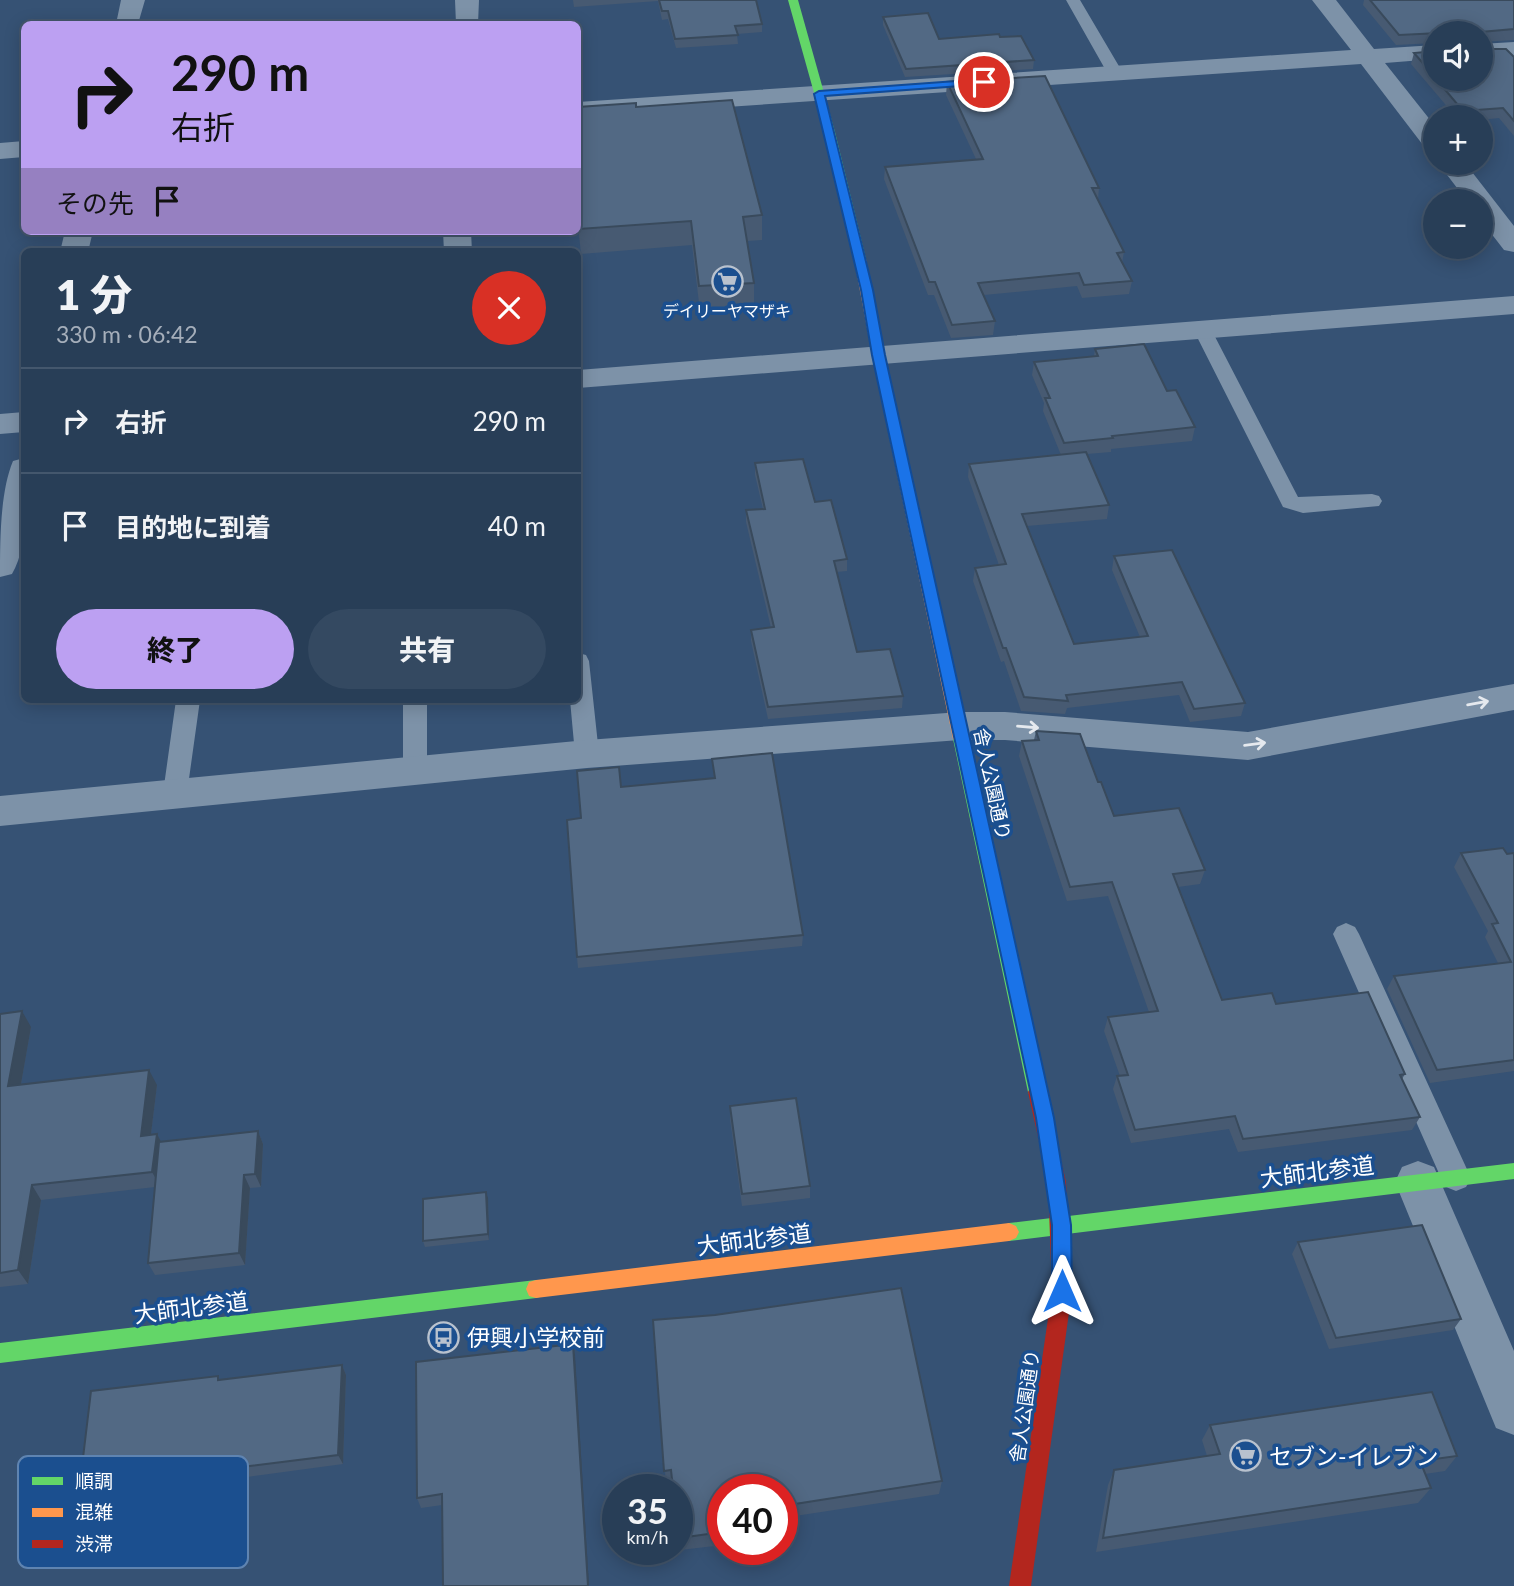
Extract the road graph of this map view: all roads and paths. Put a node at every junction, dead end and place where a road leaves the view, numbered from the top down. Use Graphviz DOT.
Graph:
graph roads {
  1 [pos="133,0"];
  2 [pos="467,0"];
  3 [pos="793,0"];
  4 [pos="1073,0"];
  5 [pos="1324,0"];
  6 [pos="128,21"];
  7 [pos="467,21"];
  8 [pos="1514,49"];
  9 [pos="1493,50"];
  10 [pos="1423,53"];
  11 [pos="1367,55"];
  12 [pos="1115,73"];
  13 [pos="819,94"];
  14 [pos="581,110"];
  15 [pos="1423,127"];
  16 [pos="21,149"];
  17 [pos="0,151"];
  18 [pos="1460,175"];
  19 [pos="1514,244"];
  20 [pos="1514,305"];
  21 [pos="1202,329"];
  22 [pos="878,355"];
  23 [pos="581,379"];
  24 [pos="21,422"];
  25 [pos="0,424"];
  26 [pos="21,480"];
  27 [pos="1372,501"];
  28 [pos="0,566"];
  29 [pos="581,692"];
  30 [pos="1514,697"];
  31 [pos="188,703"];
  32 [pos="415,703"];
  33 [pos="960,726"];
  34 [pos="587,754"];
  35 [pos="415,770"];
  36 [pos="175,793"];
  37 [pos="0,811"];
  38 [pos="1346,934"];
  39 [pos="1514,1171"];
  40 [pos="1437,1180"];
  41 [pos="1062,1225"];
  42 [pos="0,1353"];
  43 [pos="1514,1409"];
  44 [pos="1020,1586"];
  1 -- 6 [label="street"];
  2 -- 7 [label="street"];
  3 -- 13 [label="street, 舎人公園通り"];
  4 -- 12 [label="lane"];
  5 -- 11 [label="street"];
  8 -- 9 [label="street"];
  10 -- 11 [label="street"];
  11 -- 12 [label="street"];
  11 -- 15 [label="street"];
  12 -- 13 [label="street"];
  13 -- 14 [label="street"];
  13 -- 22 [label="street, 舎人公園通り"];
  16 -- 17 [label="street"];
  18 -- 19 [label="street"];
  20 -- 21 [label="street"];
  21 -- 22 [label="street"];
  21 -- 27 [label="lane"];
  22 -- 23 [label="street"];
  22 -- 33 [label="street, 舎人公園通り"];
  24 -- 25 [label="street"];
  26 -- 28 [label="street"];
  29 -- 34 [label="lane"];
  33 -- 30 [label="street, one-way"];
  31 -- 36 [label="lane"];
  32 -- 35 [label="lane"];
  33 -- 34 [label="street"];
  33 -- 41 [label="street, 舎人公園通り"];
  34 -- 35 [label="street"];
  35 -- 36 [label="street"];
  36 -- 37 [label="street"];
  38 -- 40 [label="lane"];
  39 -- 40 [label="street, 大師北参道"];
  40 -- 41 [label="street, 大師北参道"];
  40 -- 43 [label="street"];
  41 -- 42 [label="street, 大師北参道"];
  41 -- 44 [label="street, 舎人公園通り"];
}
